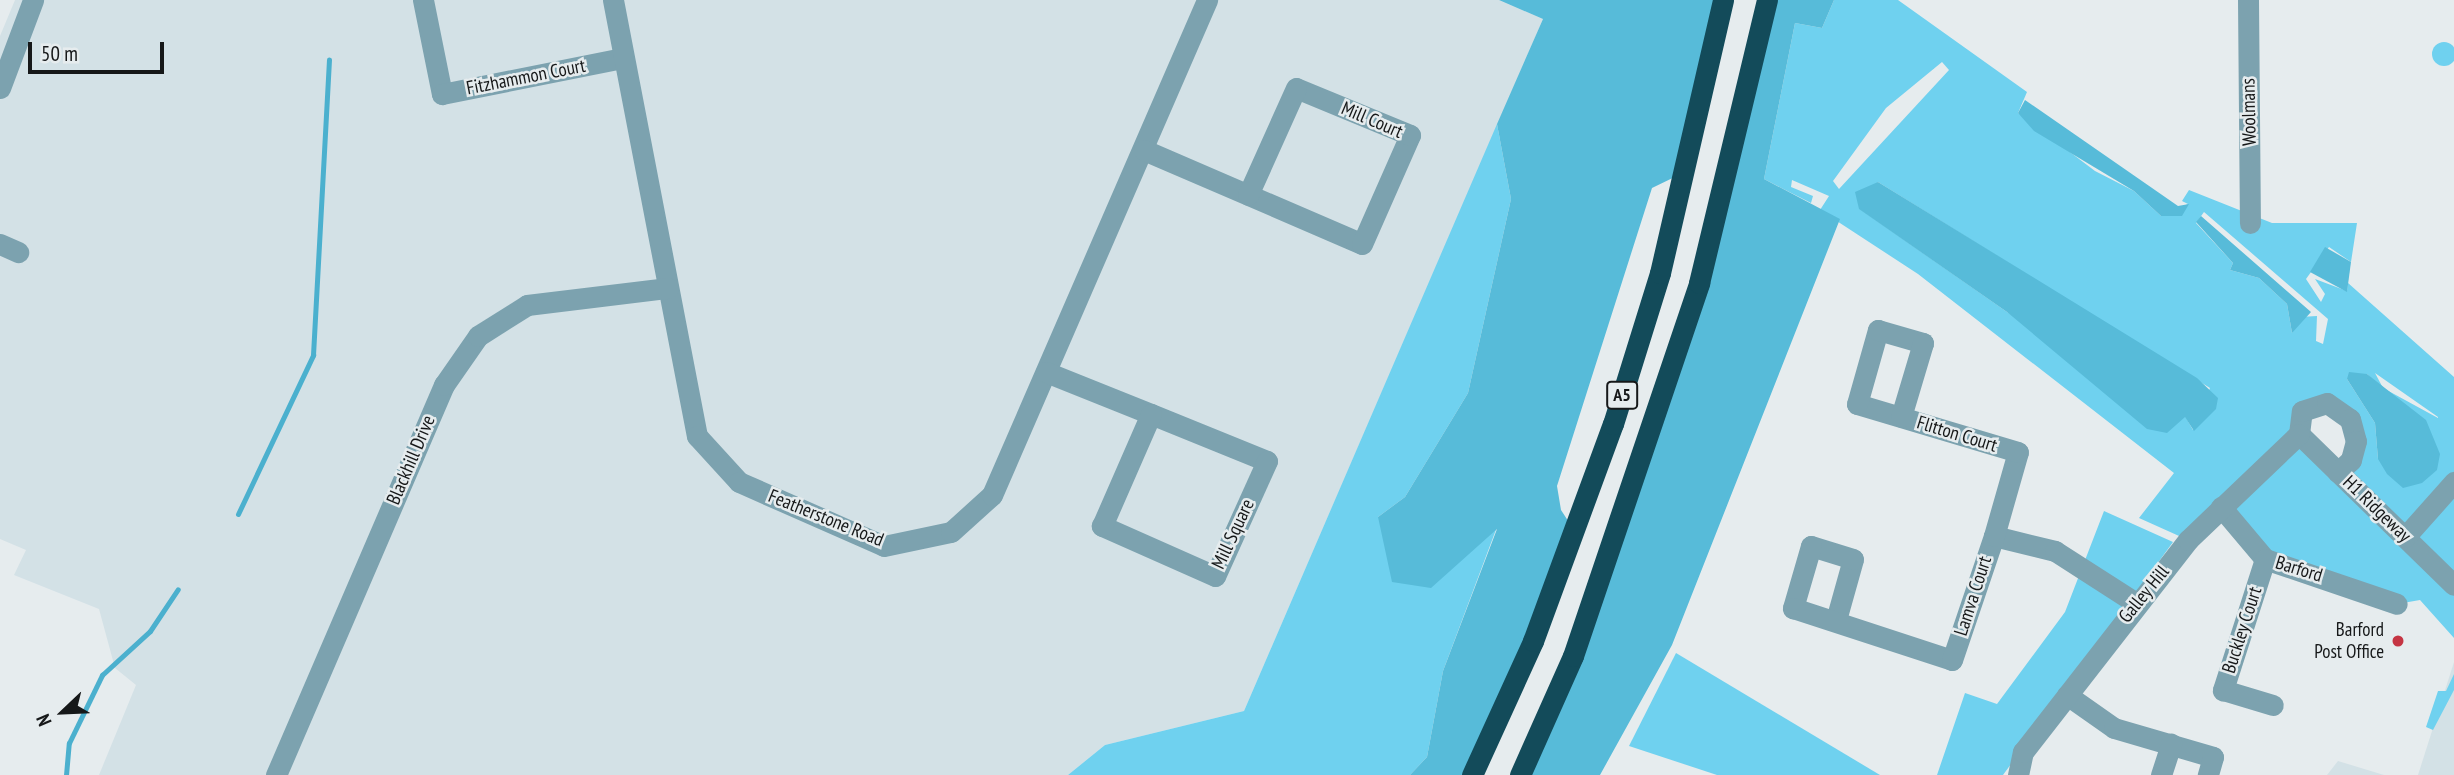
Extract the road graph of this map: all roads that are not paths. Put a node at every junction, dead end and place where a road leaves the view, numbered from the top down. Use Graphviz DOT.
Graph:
graph roads {
  1 [pos="33,0"];
  2 [pos="423,0"];
  3 [pos="613,0"];
  4 [pos="1208,0"];
  5 [pos="1723,0"];
  6 [pos="1767,0"];
  7 [pos="2248,0"];
  8 [pos="622,58"];
  9 [pos="0,88"];
  10 [pos="1144,150"];
  11 [pos="1248,195"];
  12 [pos="2250,223"];
  13 [pos="668,288"];
  14 [pos="1046,372"];
  15 [pos="1151,414"];
  16 [pos="1901,416"];
  17 [pos="2299,434"];
  18 [pos="2338,472"];
  19 [pos="2454,482"];
  20 [pos="2221,507"];
  21 [pos="1994,536"];
  22 [pos="2404,537"];
  23 [pos="2265,559"];
  24 [pos="2454,584"];
  25 [pos="2136,603"];
  26 [pos="2397,604"];
  27 [pos="1836,620"];
  28 [pos="2067,695"];
  29 [pos="2273,705"];
  30 [pos="2171,744"];
  31 [pos="276,775"];
  32 [pos="1472,775"];
  33 [pos="1520,775"];
  34 [pos="2018,775"];
  35 [pos="2161,775"];
  36 [pos="2208,775"];
  1 -- 9 [label="street"];
  2 -- 8 [label="street, Fitzhammon Court"];
  3 -- 8 [label="street, Featherstone Road"];
  4 -- 10 [label="street, Featherstone Road"];
  5 -- 32 [label="highway, A5"];
  6 -- 33 [label="highway, A5"];
  7 -- 12 [label="street, Woolmans"];
  8 -- 13 [label="street, Featherstone Road"];
  10 -- 11 [label="street, Mill Court"];
  10 -- 14 [label="street, Featherstone Road"];
  11 -- 11 [label="street, Mill Court"];
  13 -- 14 [label="street, Featherstone Road"];
  13 -- 31 [label="street, Blackhill Drive"];
  14 -- 15 [label="street, Mill Square"];
  15 -- 15 [label="street, Mill Square"];
  16 -- 21 [label="street, Flitton Court"];
  17 -- 18 [label="street, H1 Ridgeway"];
  17 -- 18 [label="street, Galley Hill"];
  17 -- 20 [label="street, Galley Hill"];
  18 -- 22 [label="street, H1 Ridgeway"];
  19 -- 22 [label="street"];
  20 -- 23 [label="street, Barford"];
  20 -- 25 [label="street, Galley Hill"];
  21 -- 25 [label="street"];
  21 -- 27 [label="street, Lamva Court"];
  22 -- 24 [label="street, H1 Ridgeway"];
  23 -- 26 [label="street, Barford"];
  23 -- 29 [label="street, Buckley Court"];
  25 -- 28 [label="street, Galley Hill"];
  28 -- 30 [label="street"];
  28 -- 34 [label="street, Galley Hill"];
  30 -- 35 [label="street"];
  30 -- 36 [label="street"];
}
